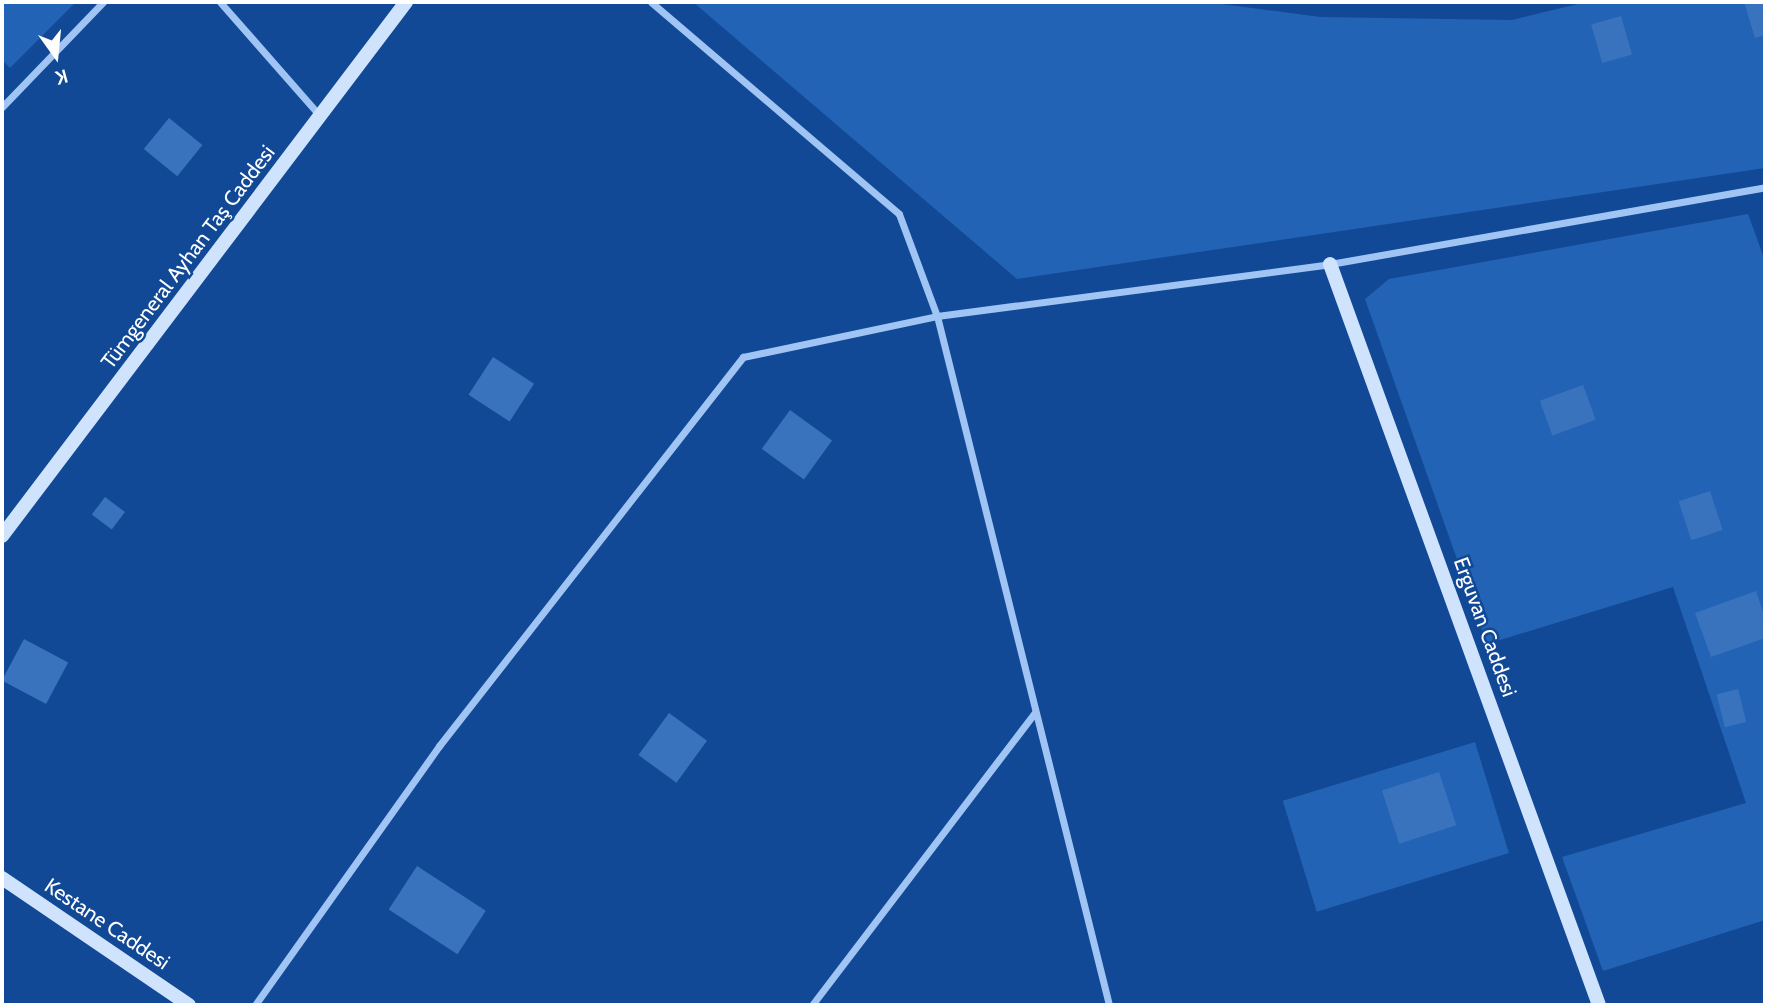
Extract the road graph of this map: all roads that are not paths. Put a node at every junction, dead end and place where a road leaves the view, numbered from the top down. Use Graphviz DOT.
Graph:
graph roads {
  1 [pos="103,2"];
  2 [pos="220,2"];
  3 [pos="406,2"];
  4 [pos="651,2"];
  5 [pos="2,107"];
  6 [pos="321,117"];
  7 [pos="1765,189"];
  8 [pos="1330,264"];
  9 [pos="937,316"];
  10 [pos="2,536"];
  11 [pos="1035,712"];
  12 [pos="2,878"];
  13 [pos="189,1005"];
  14 [pos="254,1005"];
  15 [pos="812,1005"];
  16 [pos="1109,1005"];
  17 [pos="1600,1005"];
  1 -- 5 [label="street"];
  2 -- 6 [label="street"];
  3 -- 6 [label="street, Tümgeneral Ayhan Taş Caddesi"];
  4 -- 9 [label="street"];
  6 -- 10 [label="street, Tümgeneral Ayhan Taş Caddesi"];
  7 -- 8 [label="street"];
  8 -- 9 [label="street"];
  8 -- 17 [label="street, Erguvan Caddesi"];
  9 -- 11 [label="street"];
  9 -- 14 [label="street"];
  11 -- 15 [label="street"];
  11 -- 16 [label="street"];
  12 -- 13 [label="street, Kestane Caddesi"];
}
